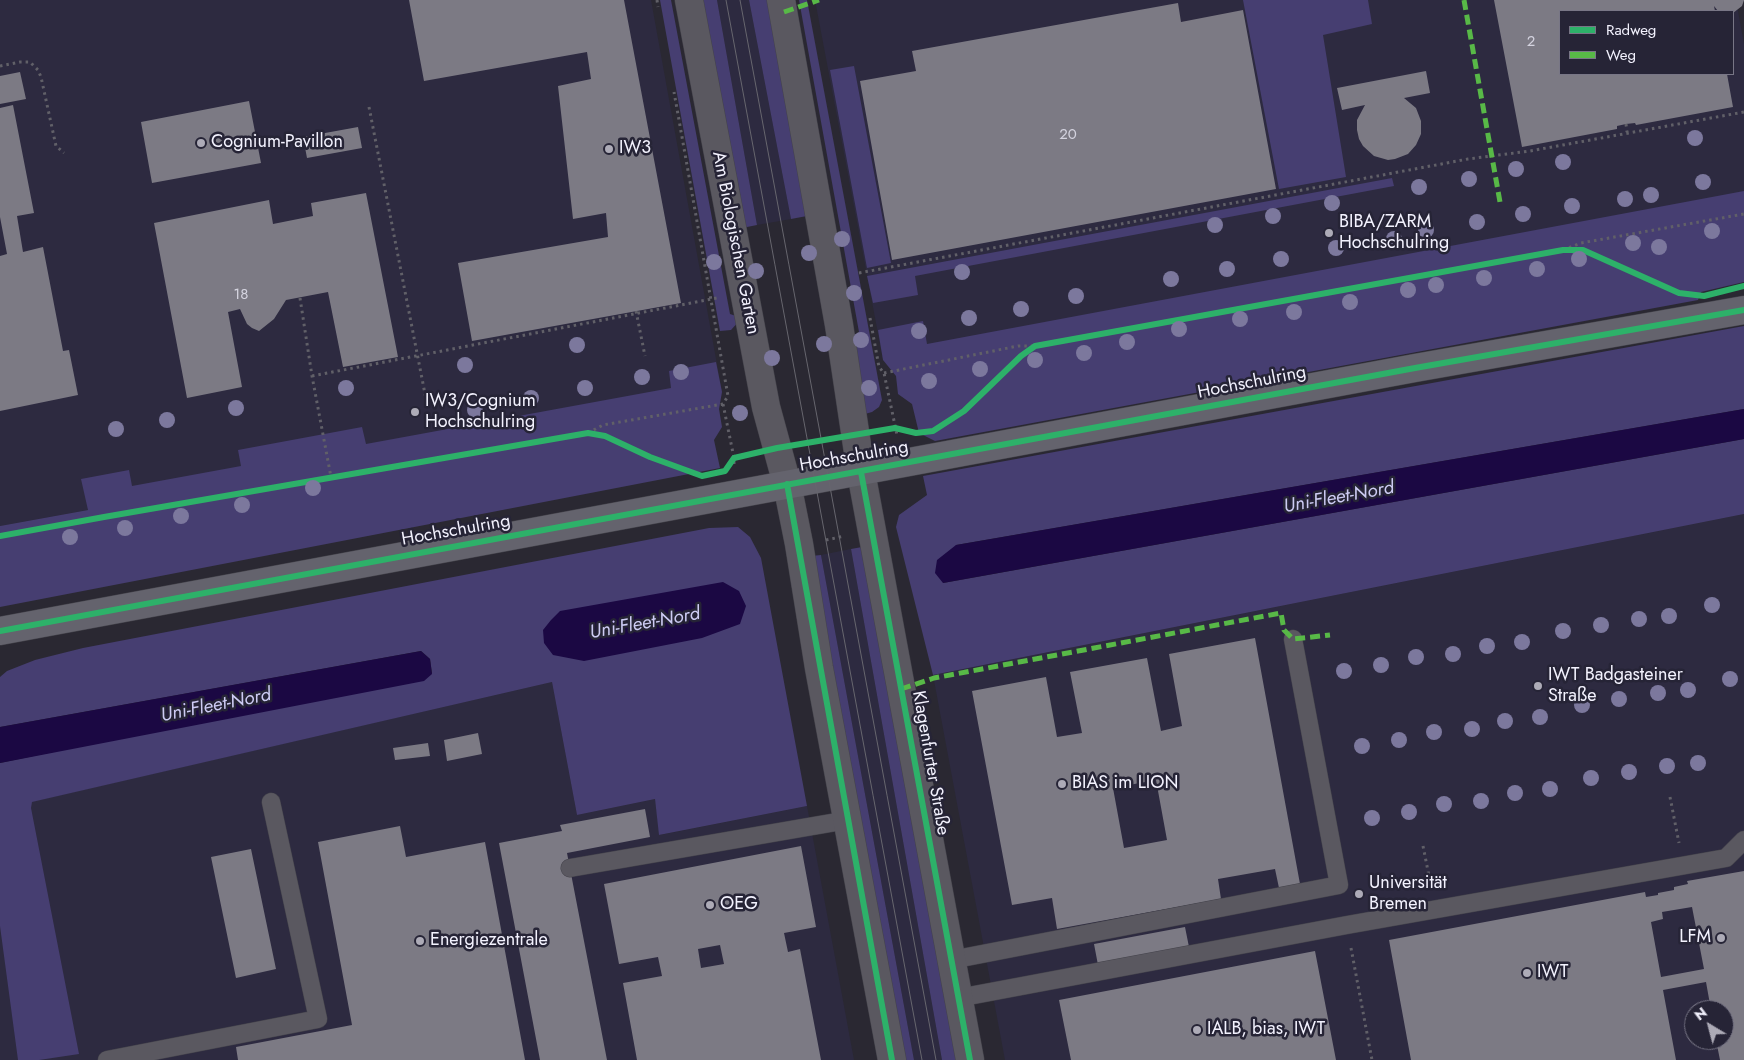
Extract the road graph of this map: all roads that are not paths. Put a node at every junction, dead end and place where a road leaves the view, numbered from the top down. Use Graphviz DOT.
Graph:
graph roads {
  1 [pos="689,0"];
  2 [pos="781,0"];
  3 [pos="1744,310"];
  4 [pos="861,472"];
  5 [pos="787,484"];
  6 [pos="0,632"];
  7 [pos="1293,639"];
  8 [pos="271,802"];
  9 [pos="848,820"];
  10 [pos="1744,840"];
  11 [pos="570,868"];
  12 [pos="951,960"];
  13 [pos="958,998"];
  14 [pos="107,1060"];
  15 [pos="892,1060"];
  16 [pos="970,1060"];
  1 -- 5 [label="street, Am Biologischen Garten"];
  2 -- 4 [label="street"];
  3 -- 4 [label="street, Hochschulring"];
  4 -- 5 [label="street, Hochschulring"];
  4 -- 12 [label="street, Klagenfurter Straße"];
  5 -- 6 [label="street, Hochschulring"];
  5 -- 9 [label="street"];
  7 -- 12 [label="lane"];
  8 -- 14 [label="lane"];
  9 -- 11 [label="lane"];
  9 -- 15 [label="street"];
  10 -- 13 [label="lane"];
  12 -- 13 [label="street, Klagenfurter Straße"];
  13 -- 16 [label="street, Klagenfurter Straße"];
}
